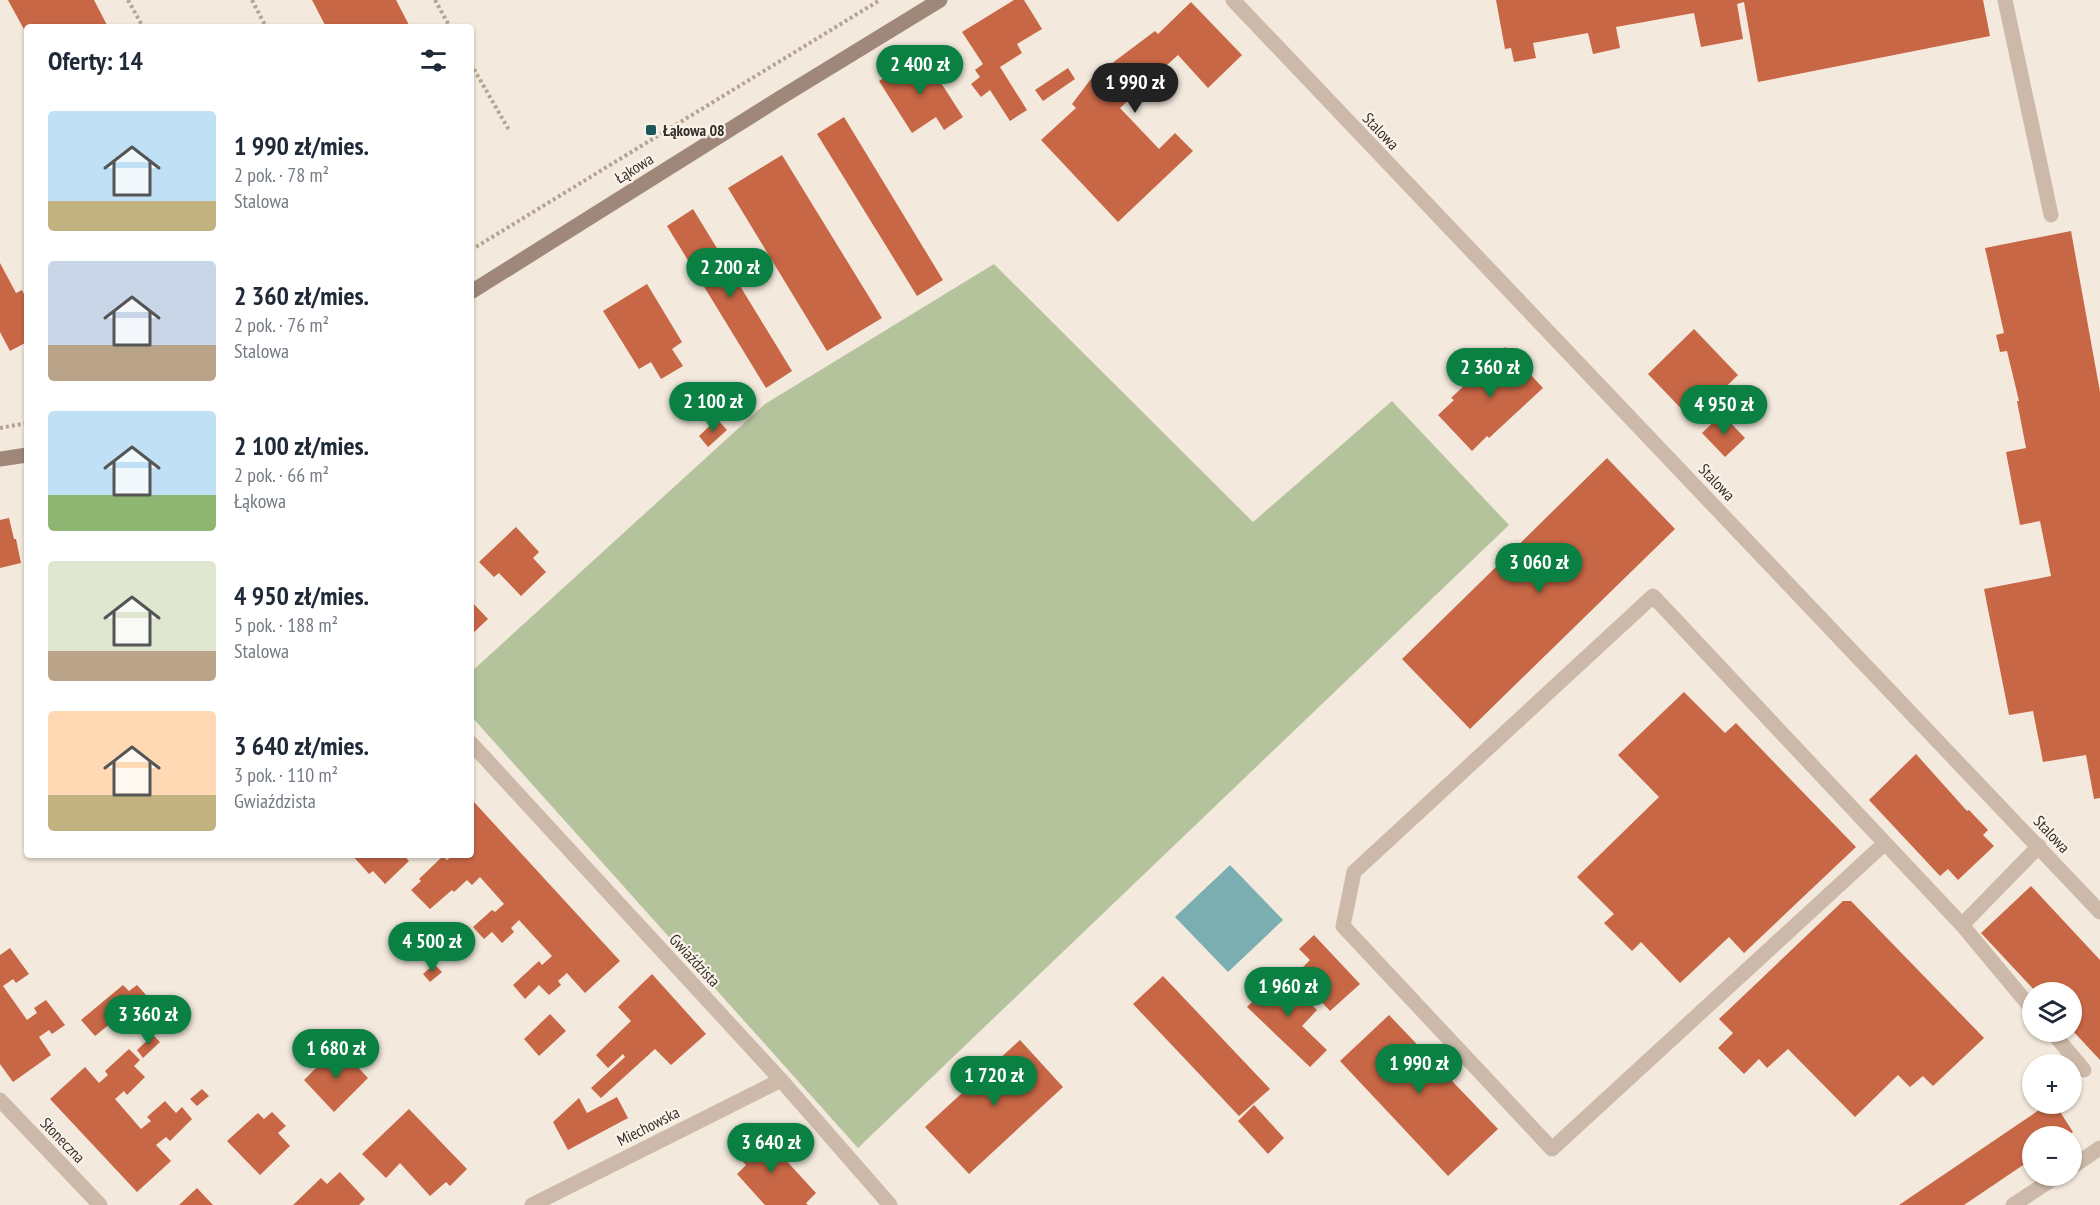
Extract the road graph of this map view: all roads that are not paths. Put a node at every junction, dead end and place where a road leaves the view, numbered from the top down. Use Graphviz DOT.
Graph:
graph roads {
  1 [pos="940,0"];
  2 [pos="1233,0"];
  3 [pos="2005,0"];
  4 [pos="2051,215"];
  5 [pos="474,290"];
  6 [pos="24,455"];
  7 [pos="0,459"];
  8 [pos="474,746"];
  9 [pos="1886,843"];
  10 [pos="2039,846"];
  11 [pos="2100,912"];
  12 [pos="1962,925"];
  13 [pos="2022,997"];
  14 [pos="2060,1042"];
  15 [pos="2084,1070"];
  16 [pos="781,1080"];
  17 [pos="0,1100"];
  18 [pos="2100,1148"];
  19 [pos="2082,1160"];
  20 [pos="2042,1186"];
  21 [pos="100,1205"];
  22 [pos="532,1205"];
  23 [pos="890,1205"];
  24 [pos="2013,1205"];
  1 -- 5 [label="main road, Łąkowa"];
  2 -- 10 [label="street, Stalowa"];
  3 -- 4 [label="street"];
  6 -- 7 [label="main road"];
  8 -- 16 [label="street, Gwiaździsta"];
  9 -- 9 [label="street"];
  9 -- 12 [label="street"];
  10 -- 11 [label="street, Stalowa"];
  10 -- 12 [label="street"];
  12 -- 13 [label="street"];
  14 -- 15 [label="street"];
  16 -- 22 [label="street, Miechowska"];
  16 -- 23 [label="street, Gwiaździsta"];
  17 -- 21 [label="street, Słoneczna"];
  18 -- 19 [label="street"];
  20 -- 24 [label="street"];
}
